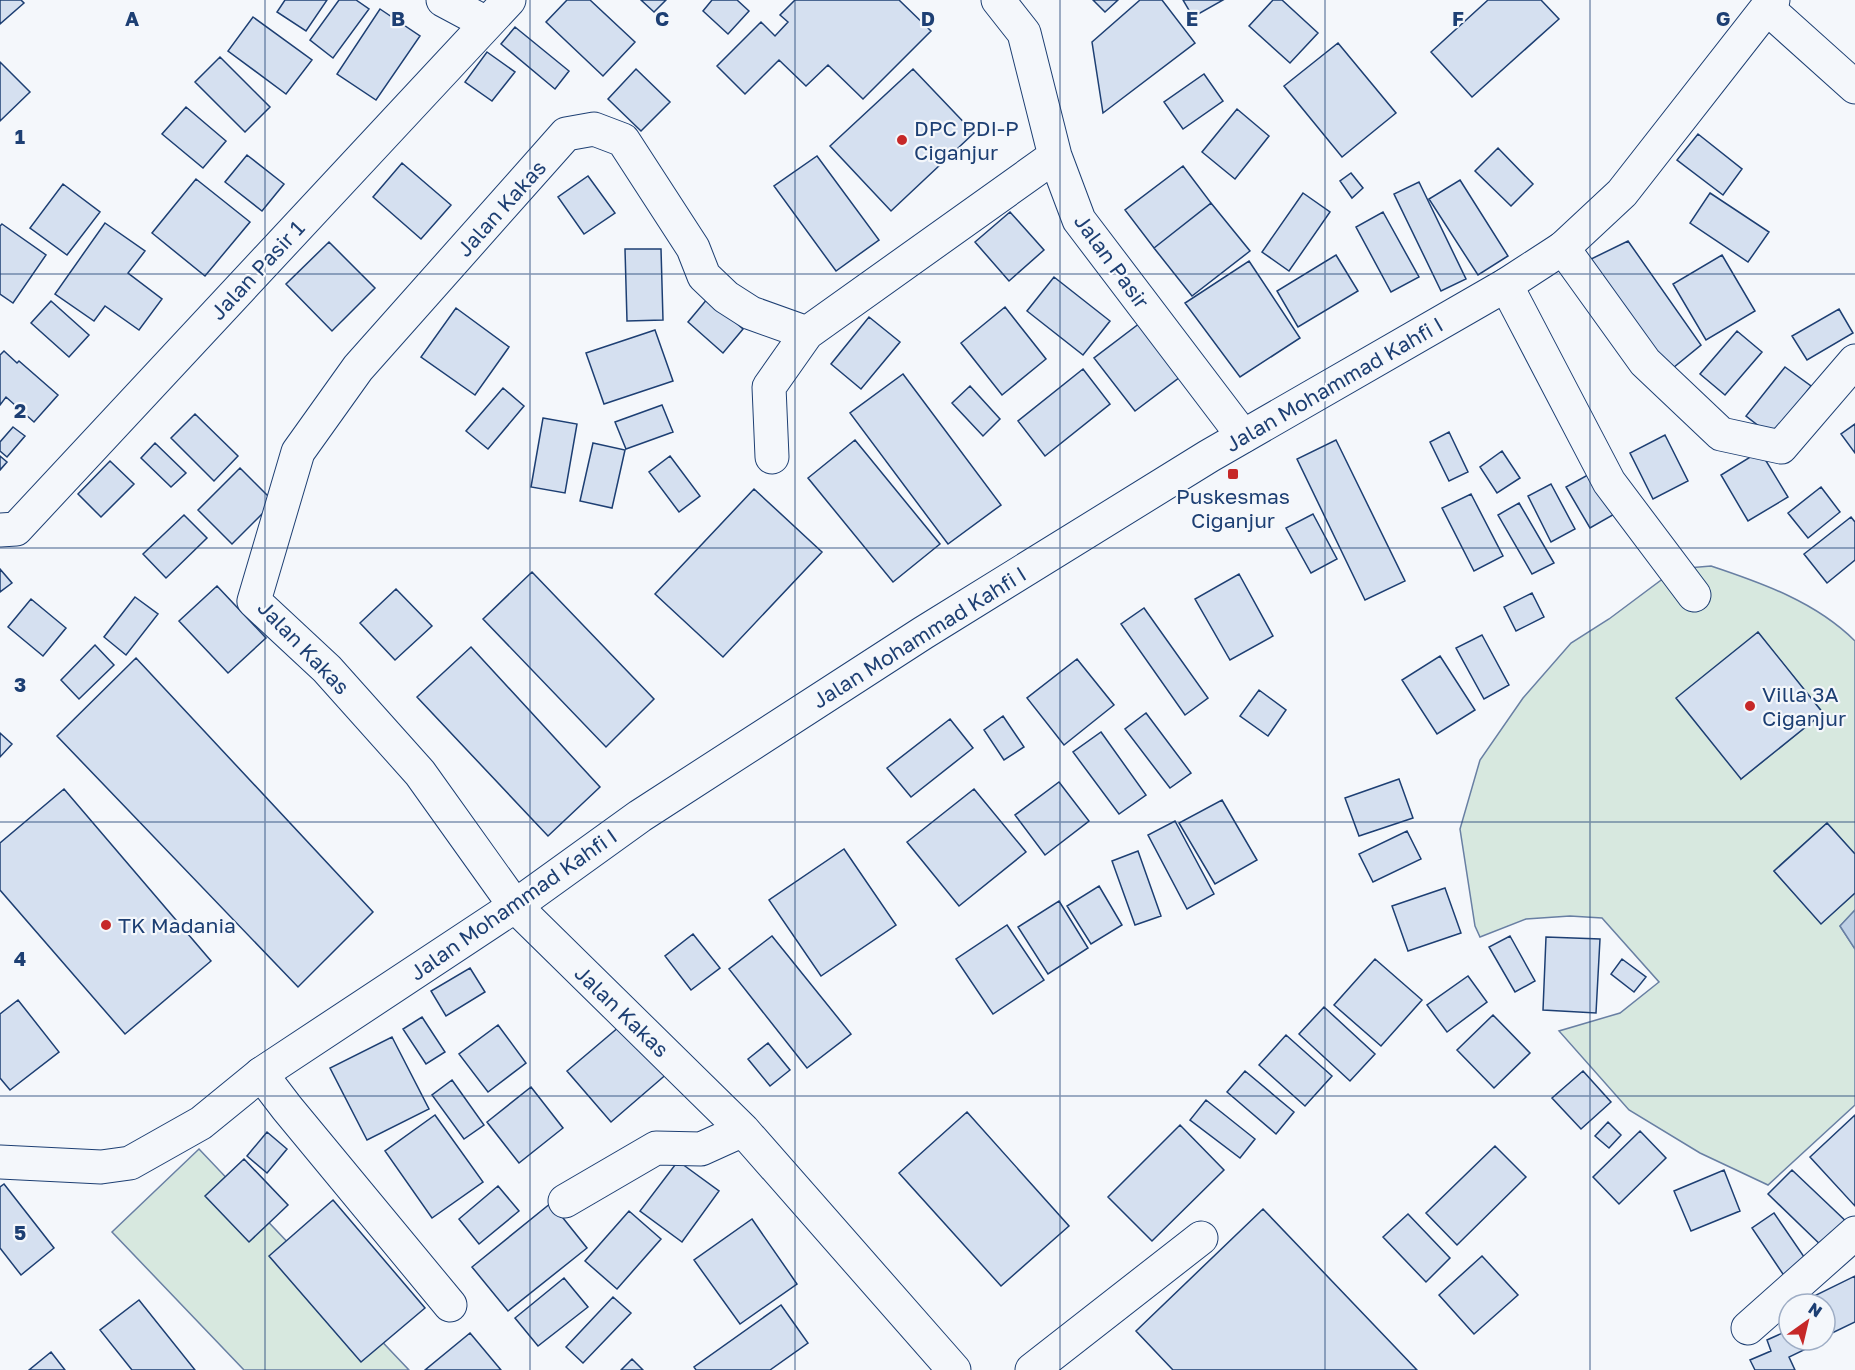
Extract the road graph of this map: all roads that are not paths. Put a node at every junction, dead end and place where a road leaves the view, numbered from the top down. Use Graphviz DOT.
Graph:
graph roads {
  1 [pos="444,0"];
  2 [pos="509,0"];
  3 [pos="998,0"];
  4 [pos="1770,4"];
  5 [pos="486,23"];
  6 [pos="1855,87"];
  7 [pos="1055,156"];
  8 [pos="1563,248"];
  9 [pos="1506,285"];
  10 [pos="807,333"];
  11 [pos="1855,361"];
  12 [pos="1243,436"];
  13 [pos="772,457"];
  14 [pos="0,530"];
  15 [pos="1694,595"];
  16 [pos="515,906"];
  17 [pos="261,1074"];
  18 [pos="743,1130"];
  19 [pos="0,1162"];
  20 [pos="565,1201"];
  21 [pos="1855,1233"];
  22 [pos="1201,1238"];
  23 [pos="450,1305"];
  24 [pos="1749,1328"];
  25 [pos="954,1370"];
  26 [pos="1032,1370"];
  1 -- 5 [label="street"];
  2 -- 5 [label="street, Jalan Pasir 1"];
  3 -- 7 [label="street, Jalan Pasir"];
  4 -- 6 [label="street"];
  4 -- 8 [label="street, Jalan Mohammad Kahfi I"];
  5 -- 14 [label="street, Jalan Pasir 1"];
  7 -- 10 [label="street"];
  7 -- 12 [label="street, Jalan Pasir"];
  8 -- 9 [label="street, Jalan Mohammad Kahfi I"];
  8 -- 11 [label="street"];
  9 -- 12 [label="street, Jalan Mohammad Kahfi I"];
  9 -- 15 [label="street"];
  10 -- 13 [label="street"];
  10 -- 16 [label="street, Jalan Kakas"];
  12 -- 16 [label="street, Jalan Mohammad Kahfi I"];
  16 -- 17 [label="street, Jalan Mohammad Kahfi I"];
  16 -- 18 [label="street, Jalan Kakas"];
  17 -- 19 [label="street, Jalan Mohammad Kahfi I"];
  17 -- 23 [label="street"];
  18 -- 20 [label="street"];
  18 -- 25 [label="street, Jalan Kakas"];
  21 -- 24 [label="street"];
  22 -- 26 [label="street"];
}
